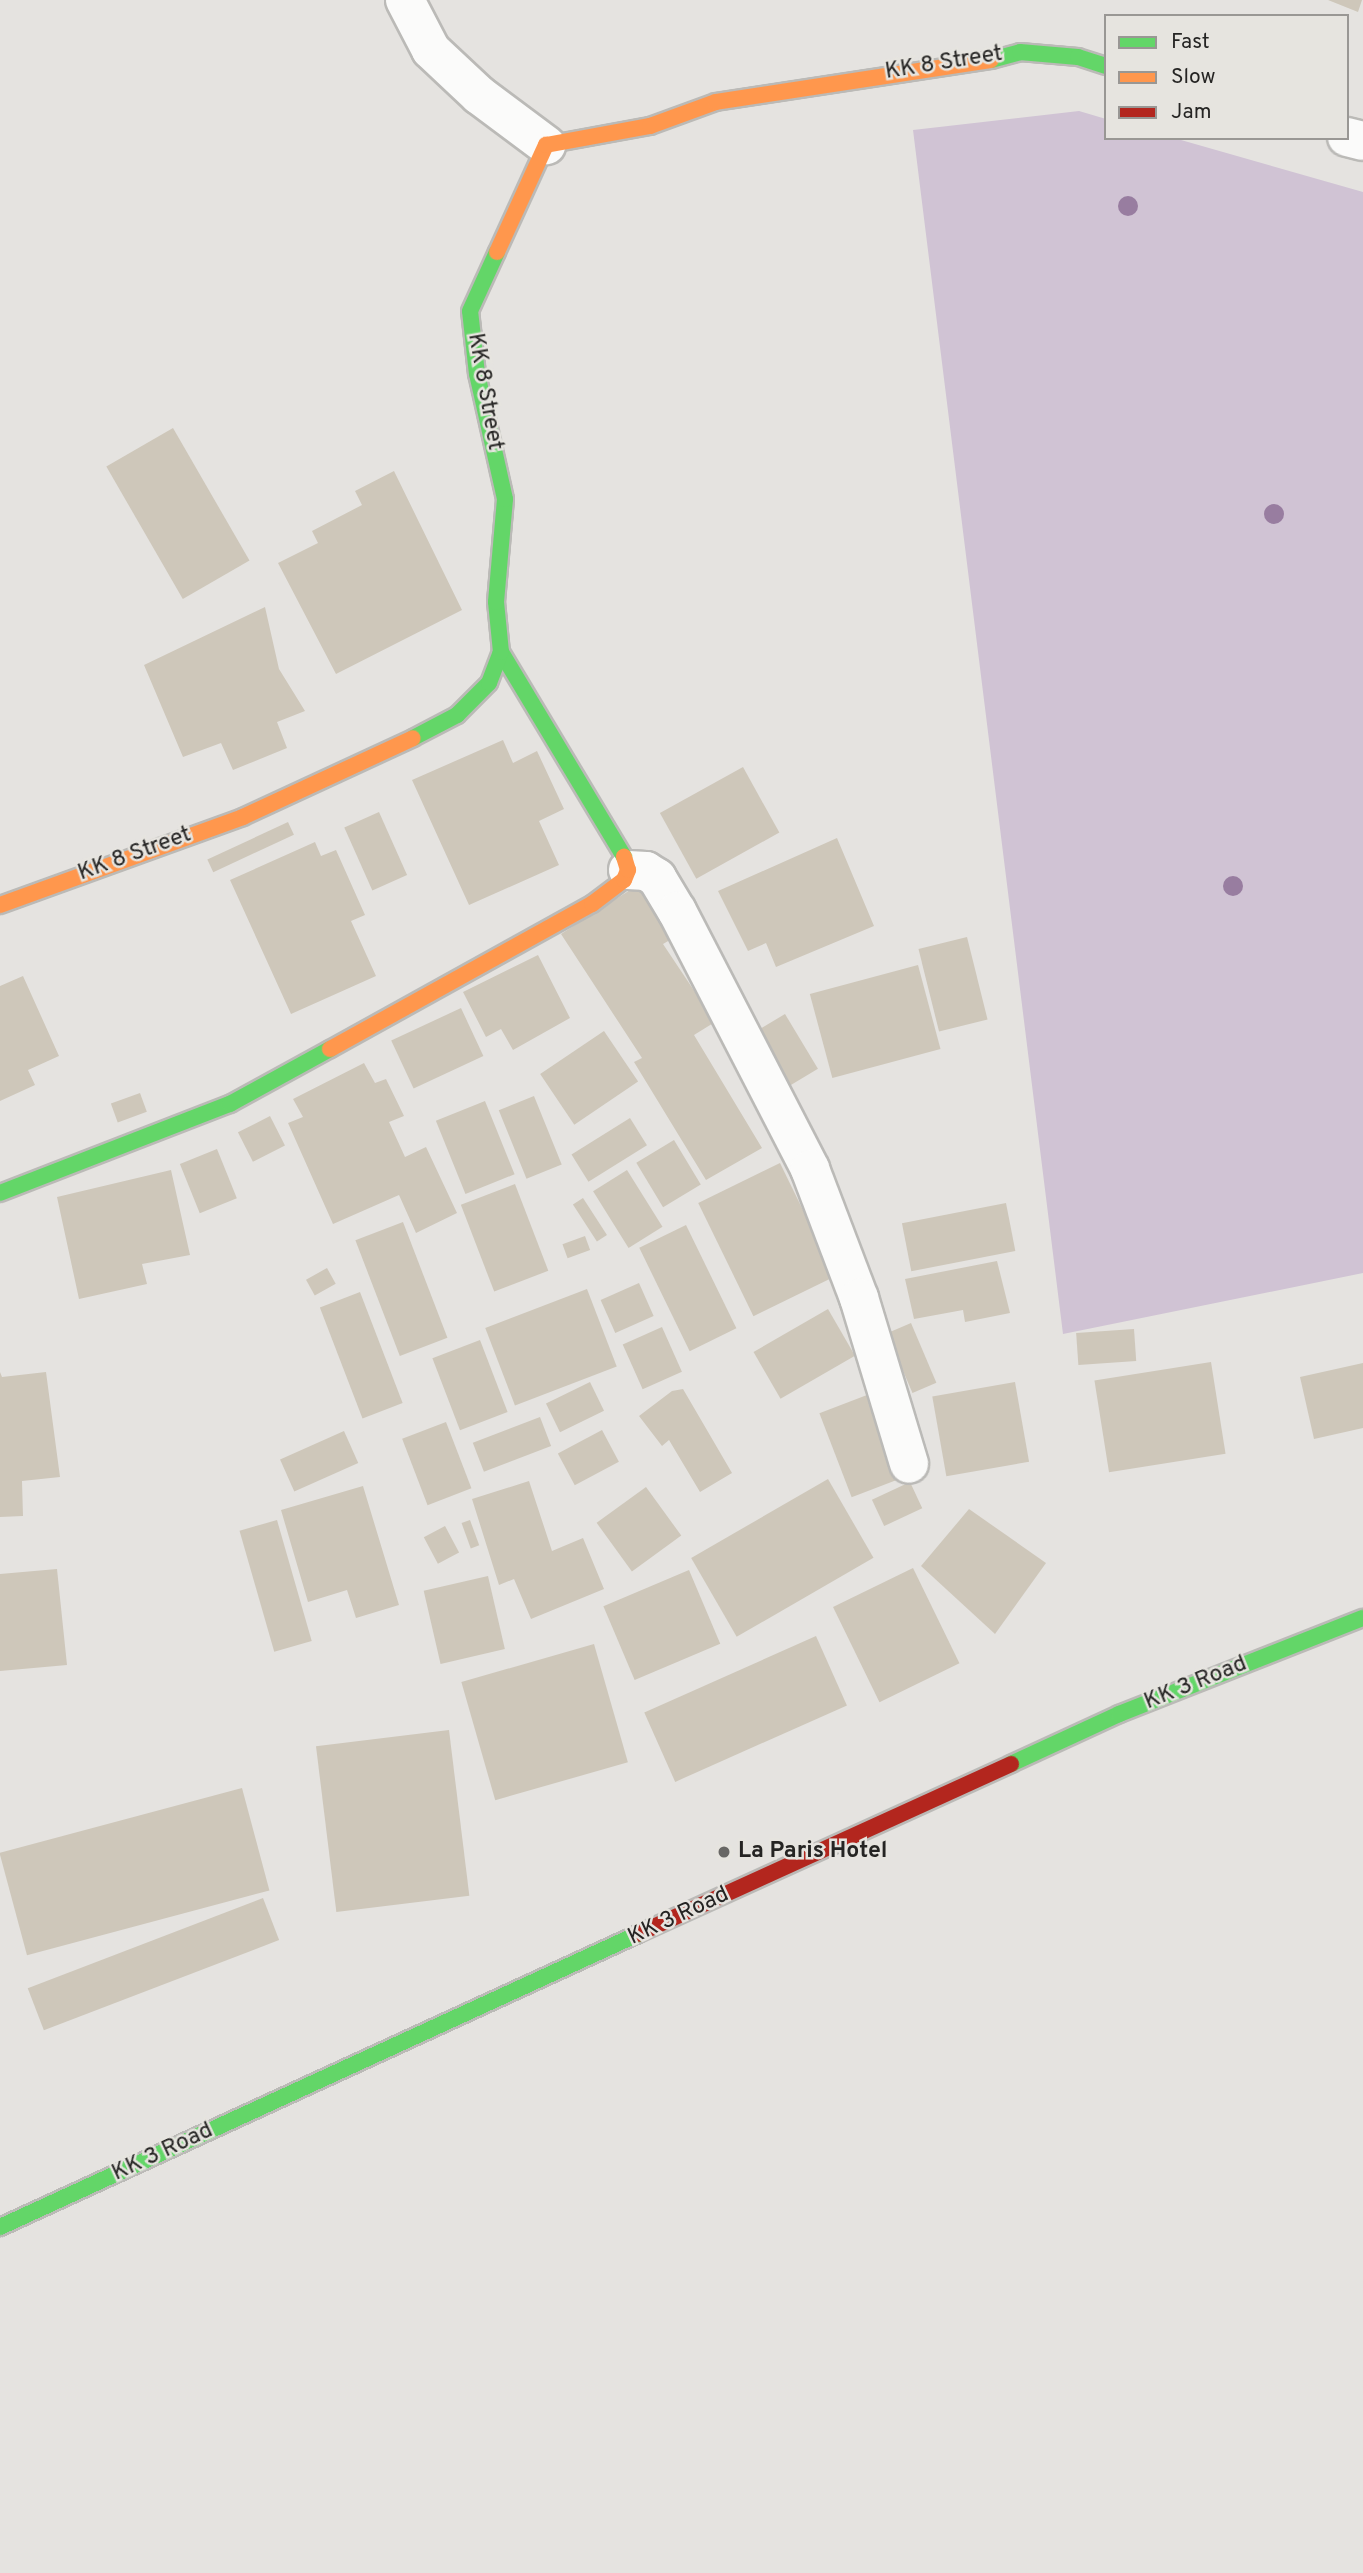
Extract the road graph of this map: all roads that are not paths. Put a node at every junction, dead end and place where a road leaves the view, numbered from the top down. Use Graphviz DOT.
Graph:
graph roads {
  1 [pos="405,0"];
  2 [pos="1104,65"];
  3 [pos="546,145"];
  4 [pos="500,652"];
  5 [pos="628,870"];
  6 [pos="0,905"];
  7 [pos="0,1192"];
  8 [pos="909,1464"];
  9 [pos="1363,1618"];
  10 [pos="0,2227"];
  1 -- 3 [label="street"];
  2 -- 3 [label="main road, KK 8 Street"];
  3 -- 4 [label="main road, KK 8 Street"];
  4 -- 5 [label="main road"];
  4 -- 6 [label="main road, KK 8 Street"];
  5 -- 7 [label="main road"];
  5 -- 8 [label="street"];
  9 -- 10 [label="main road, KK 3 Road"];
}
